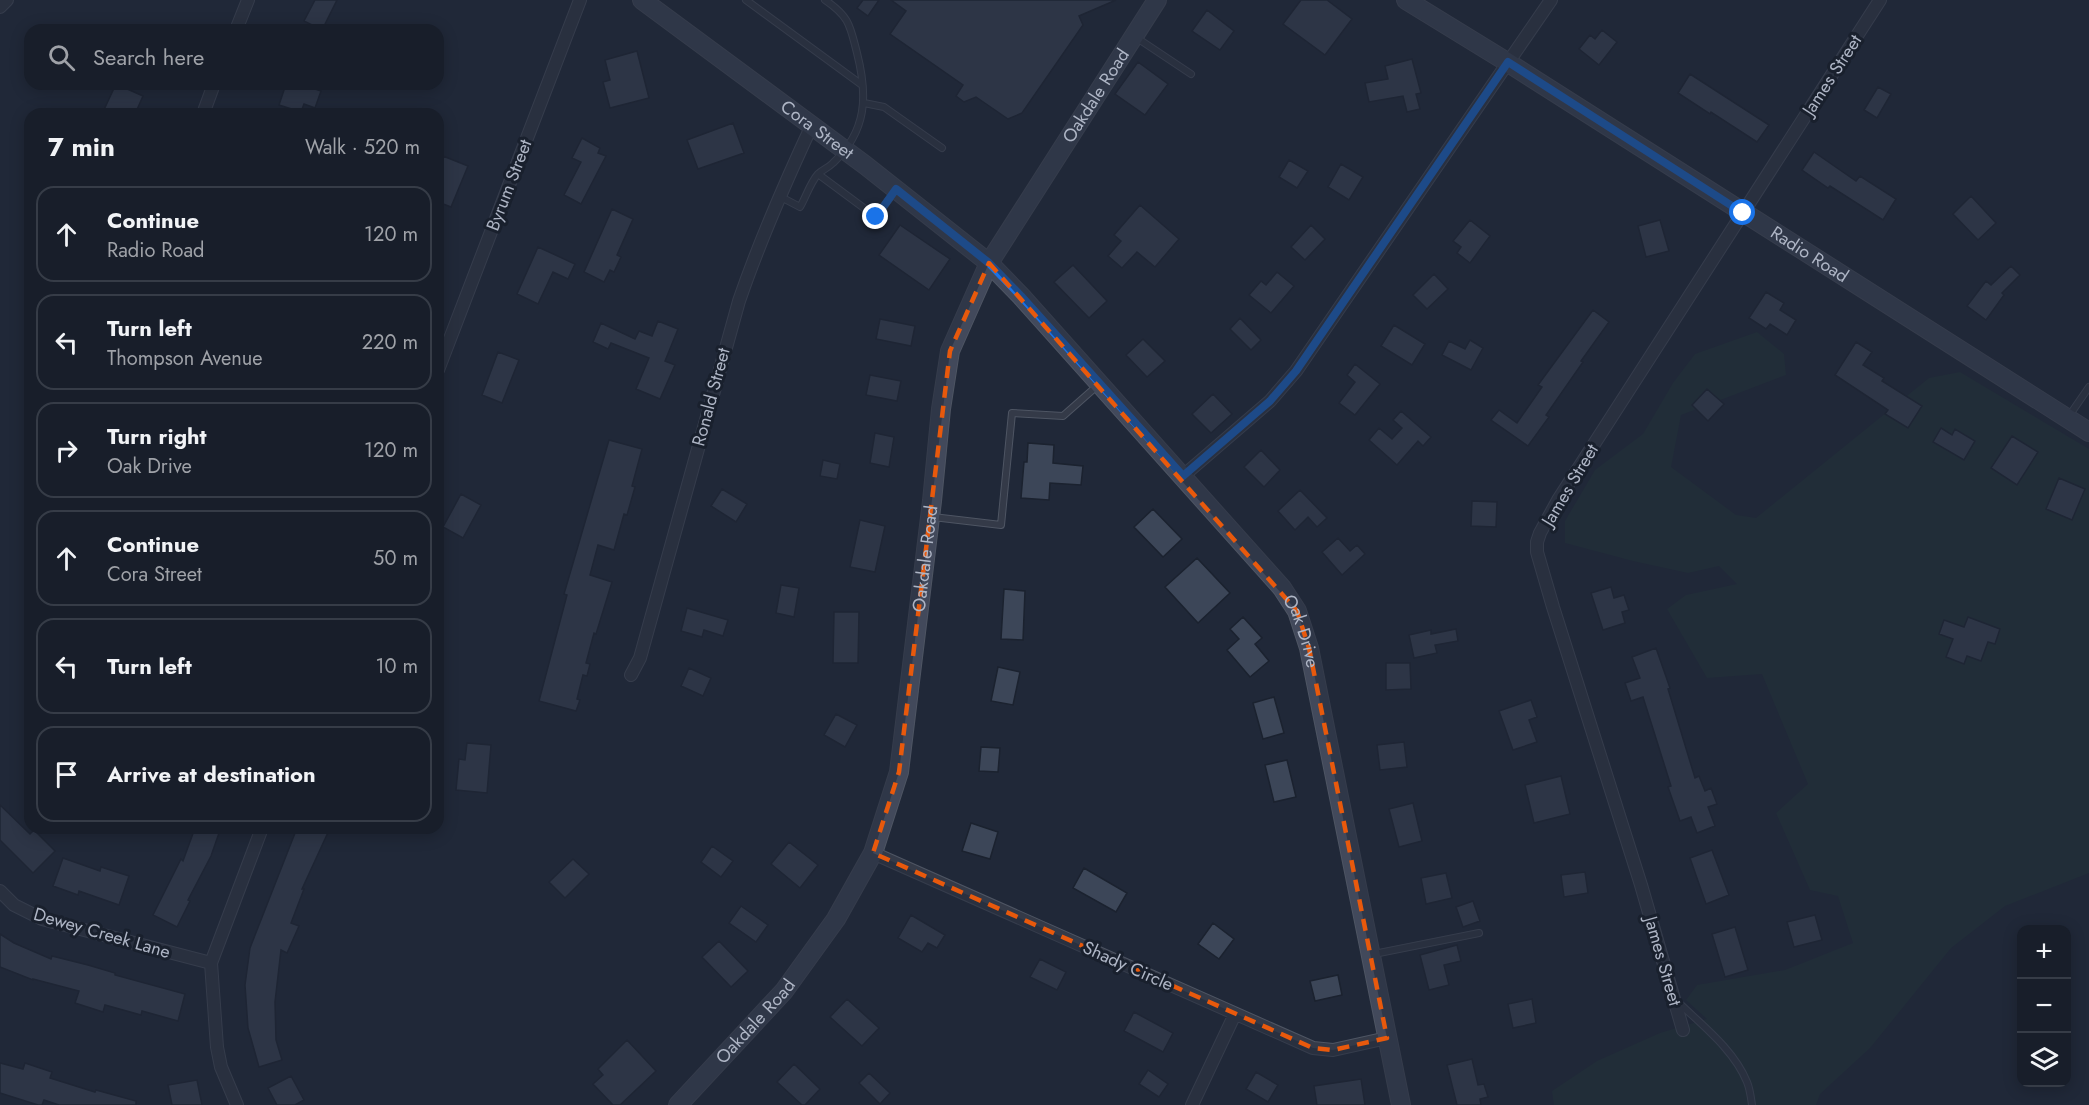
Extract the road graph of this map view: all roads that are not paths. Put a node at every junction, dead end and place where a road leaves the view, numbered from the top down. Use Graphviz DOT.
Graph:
graph roads {
  1 [pos="7,0"];
  2 [pos="248,0"];
  3 [pos="580,0"];
  4 [pos="642,0"];
  5 [pos="746,0"];
  6 [pos="825,0"];
  7 [pos="1157,0"];
  8 [pos="1406,0"];
  9 [pos="1551,0"];
  10 [pos="1881,0"];
  11 [pos="0,7"];
  12 [pos="238,24"];
  13 [pos="1134,36"];
  14 [pos="1508,62"];
  15 [pos="1191,74"];
  16 [pos="862,85"];
  17 [pos="212,90"];
  18 [pos="864,103"];
  19 [pos="205,108"];
  20 [pos="812,125"];
  21 [pos="942,148"];
  22 [pos="845,150"];
  23 [pos="818,174"];
  24 [pos="896,189"];
  25 [pos="779,195"];
  26 [pos="1743,213"];
  27 [pos="989,263"];
  28 [pos="444,354"];
  29 [pos="1100,384"];
  30 [pos="2089,387"];
  31 [pos="2067,419"];
  32 [pos="2089,432"];
  33 [pos="1183,476"];
  34 [pos="930,517"];
  35 [pos="631,675"];
  36 [pos="260,834"];
  37 [pos="873,853"];
  38 [pos="0,891"];
  39 [pos="1479,933"];
  40 [pos="1371,954"];
  41 [pos="211,963"];
  42 [pos="1674,999"];
  43 [pos="1235,1014"];
  44 [pos="1683,1030"];
  45 [pos="1387,1038"];
  46 [pos="237,1105"];
  47 [pos="678,1105"];
  48 [pos="1192,1105"];
  49 [pos="1401,1105"];
  50 [pos="1752,1105"];
  1 -- 11 [label="street"];
  2 -- 12 [label="street"];
  3 -- 28 [label="street, Byrum Street"];
  4 -- 20 [label="street, Cora Street"];
  5 -- 16 [label="lane"];
  6 -- 16 [label="lane"];
  7 -- 13 [label="street, Oakdale Road"];
  8 -- 14 [label="street, Radio Road"];
  9 -- 14 [label="street"];
  10 -- 26 [label="street, James Street"];
  13 -- 15 [label="lane"];
  13 -- 27 [label="street, Oakdale Road"];
  14 -- 26 [label="street, Radio Road"];
  14 -- 33 [label="street"];
  16 -- 18 [label="lane"];
  17 -- 19 [label="street"];
  18 -- 21 [label="lane"];
  18 -- 22 [label="lane"];
  20 -- 22 [label="street, Cora Street"];
  20 -- 25 [label="street, Ronald Street"];
  22 -- 23 [label="lane"];
  22 -- 24 [label="street, Cora Street"];
  23 -- 24 [label="lane"];
  23 -- 25 [label="lane"];
  24 -- 27 [label="street, Cora Street"];
  25 -- 35 [label="street, Ronald Street"];
  26 -- 31 [label="street, Radio Road"];
  26 -- 42 [label="street, James Street"];
  27 -- 29 [label="street, Oak Drive"];
  27 -- 34 [label="street, Oakdale Road"];
  29 -- 33 [label="street, Oak Drive"];
  29 -- 34 [label="lane"];
  30 -- 31 [label="lane"];
  31 -- 32 [label="street, Radio Road"];
  33 -- 40 [label="street, Oak Drive"];
  34 -- 37 [label="street, Oakdale Road"];
  36 -- 41 [label="street"];
  37 -- 43 [label="street, Shady Circle"];
  37 -- 47 [label="street, Oakdale Road"];
  38 -- 41 [label="street, Dewey Creek Lane"];
  39 -- 40 [label="lane"];
  40 -- 45 [label="street, Oak Drive"];
  41 -- 46 [label="street"];
  42 -- 44 [label="street, James Street"];
  42 -- 50 [label="lane"];
  43 -- 45 [label="street, Shady Circle"];
  43 -- 48 [label="street"];
  45 -- 49 [label="street, Oak Drive"];
}
